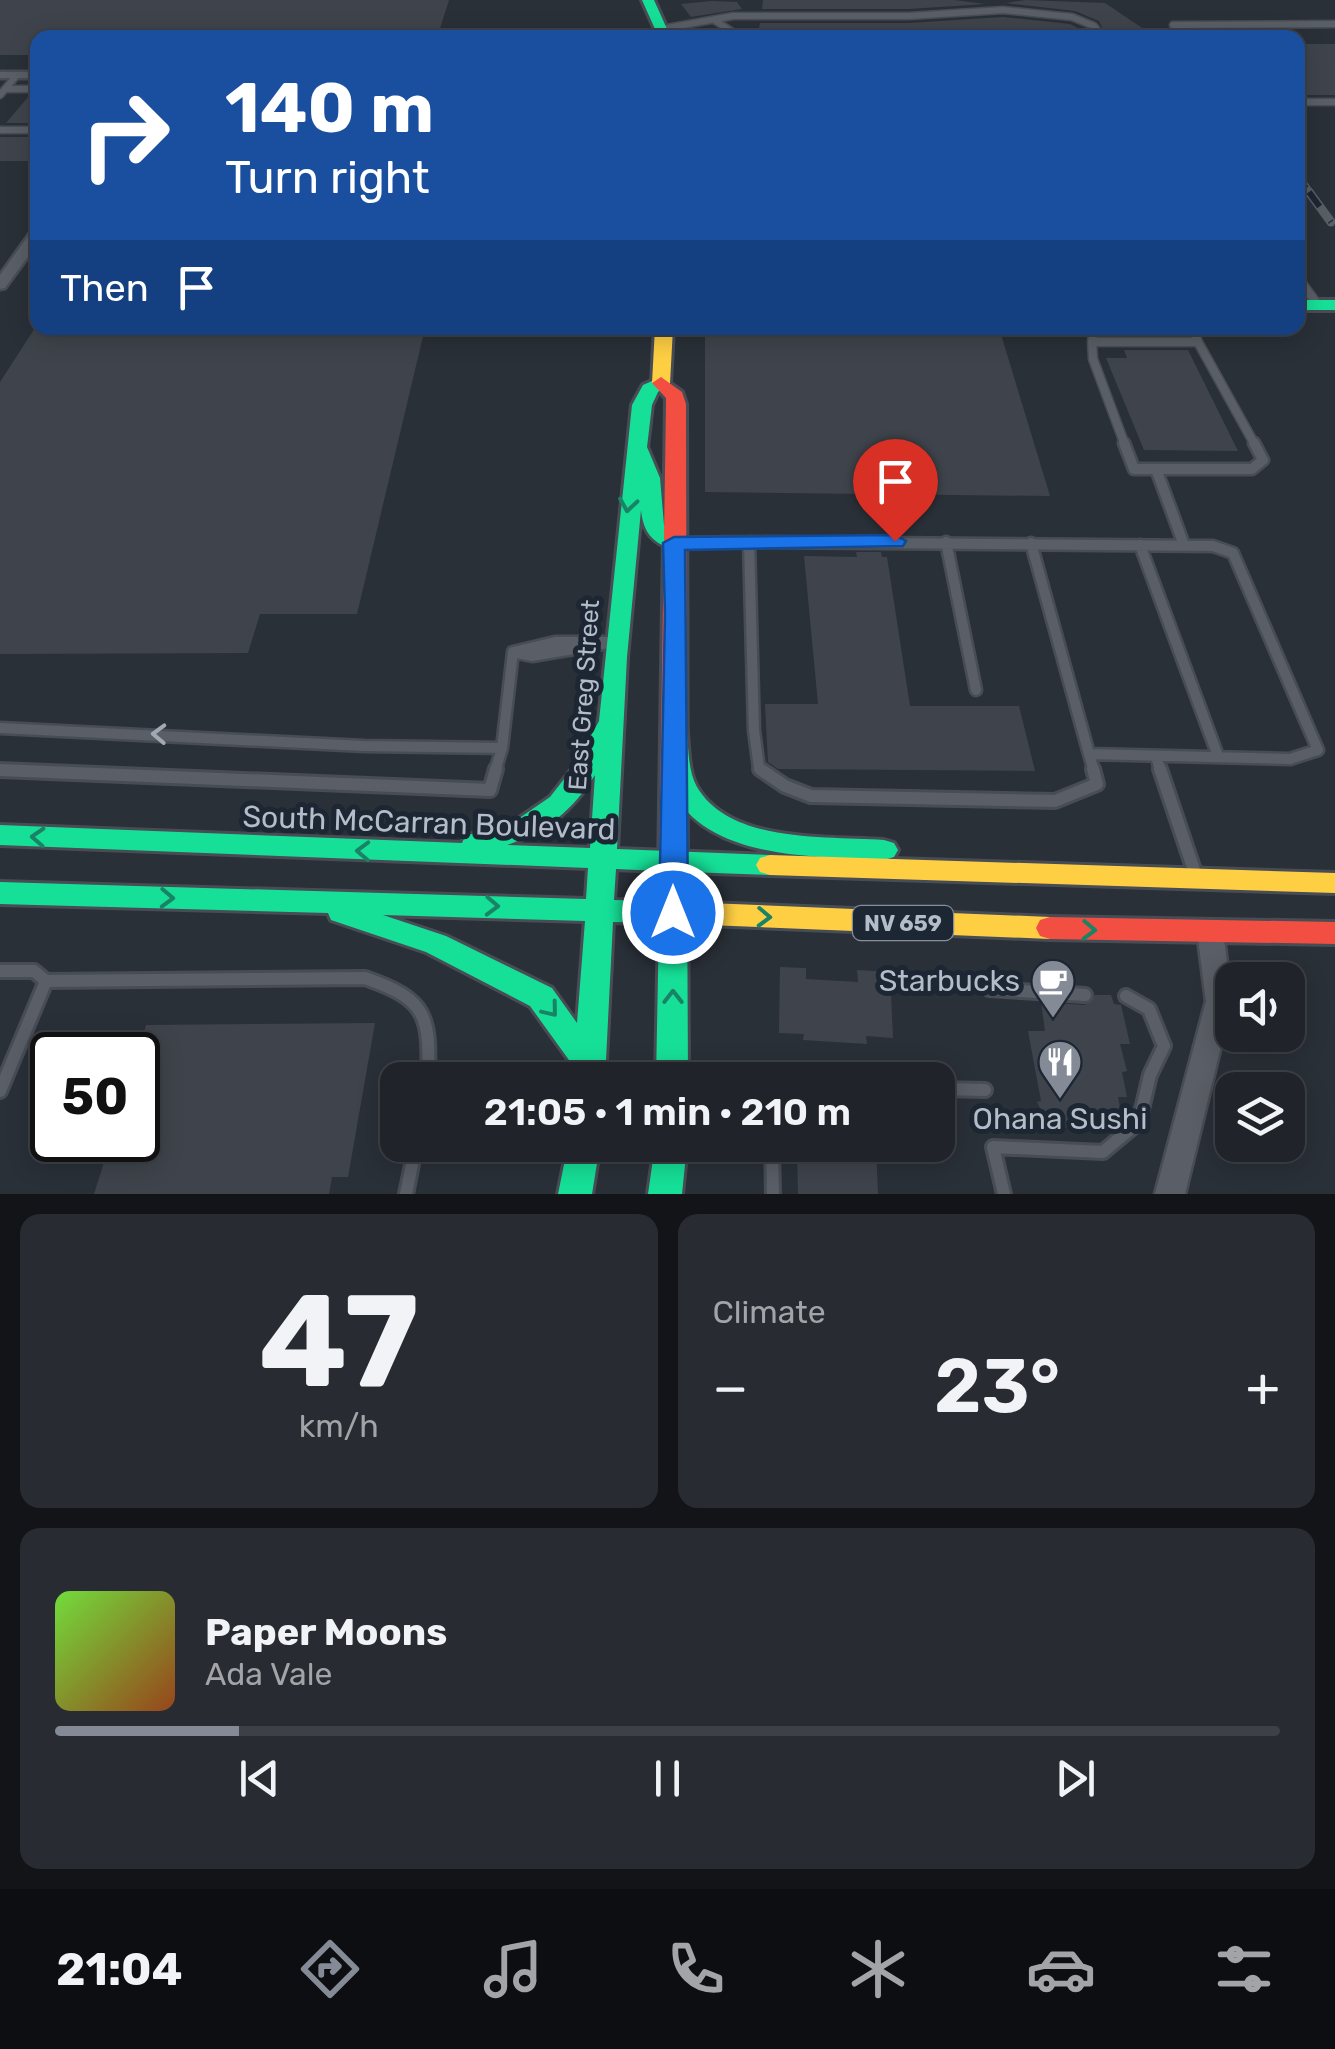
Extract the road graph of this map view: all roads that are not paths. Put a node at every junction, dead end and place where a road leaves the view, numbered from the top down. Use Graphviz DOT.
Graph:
graph roads {
  1 [pos="648,0"];
  2 [pos="714,20"];
  3 [pos="1335,24"];
  4 [pos="662,30"];
  5 [pos="675,30"];
  6 [pos="730,30"];
  7 [pos="1098,30"];
  8 [pos="1176,30"];
  9 [pos="0,75"];
  10 [pos="17,75"];
  11 [pos="30,75"];
  12 [pos="30,90"];
  13 [pos="3,92"];
  14 [pos="1305,102"];
  15 [pos="1335,102"];
  16 [pos="0,130"];
  17 [pos="30,130"];
  18 [pos="30,243"];
  19 [pos="0,284"];
  20 [pos="664,335"];
  21 [pos="1093,335"];
  22 [pos="1196,335"];
  23 [pos="1092,342"];
  24 [pos="1198,342"];
  25 [pos="661,383"];
  26 [pos="637,445"];
  27 [pos="1156,469"];
  28 [pos="749,542"];
  29 [pos="946,542"];
  30 [pos="674,543"];
  31 [pos="1031,543"];
  32 [pos="1140,545"];
  33 [pos="1184,546"];
  34 [pos="615,642"];
  35 [pos="976,690"];
  36 [pos="610,724"];
  37 [pos="674,726"];
  38 [pos="0,728"];
  39 [pos="502,748"];
  40 [pos="1089,754"];
  41 [pos="1218,756"];
  42 [pos="1156,757"];
  43 [pos="0,770"];
  44 [pos="0,836"];
  45 [pos="406,853"];
  46 [pos="600,859"];
  47 [pos="674,862"];
  48 [pos="1130,877"];
  49 [pos="1198,879"];
  50 [pos="1335,883"];
  51 [pos="0,892"];
  52 [pos="304,901"];
  53 [pos="597,909"];
  54 [pos="673,913"];
  55 [pos="1210,932"];
  56 [pos="1335,933"];
  57 [pos="0,971"];
  58 [pos="46,980"];
  59 [pos="989,990"];
  60 [pos="1084,996"];
  61 [pos="1126,996"];
  62 [pos="428,1062"];
  63 [pos="584,1062"];
  64 [pos="590,1062"];
  65 [pos="672,1062"];
  66 [pos="955,1089"];
  67 [pos="985,1090"];
  68 [pos="0,1091"];
  69 [pos="413,1162"];
  70 [pos="581,1162"];
  71 [pos="669,1162"];
  72 [pos="772,1162"];
  73 [pos="406,1194"];
  74 [pos="575,1194"];
  75 [pos="665,1194"];
  76 [pos="773,1194"];
  77 [pos="1004,1194"];
  78 [pos="1170,1194"];
  1 -- 4 [label="main road"];
  2 -- 5 [label="lane"];
  2 -- 6 [label="lane"];
  2 -- 7 [label="lane"];
  3 -- 8 [label="lane"];
  9 -- 10 [label="street"];
  10 -- 11 [label="street"];
  10 -- 13 [label="lane"];
  12 -- 13 [label="lane"];
  14 -- 15 [label="lane"];
  16 -- 17 [label="lane"];
  18 -- 19 [label="street"];
  20 -- 25 [label="main road, East Greg Street"];
  21 -- 23 [label="lane"];
  22 -- 24 [label="lane"];
  23 -- 24 [label="lane"];
  23 -- 27 [label="lane"];
  24 -- 27 [label="lane"];
  25 -- 26 [label="main road, East Greg Street"];
  25 -- 30 [label="main road, East Greg Street"];
  26 -- 30 [label="main road"];
  26 -- 34 [label="main road, East Greg Street, one-way"];
  27 -- 33 [label="lane"];
  28 -- 29 [label="lane"];
  28 -- 30 [label="lane"];
  28 -- 40 [label="lane"];
  29 -- 31 [label="lane"];
  29 -- 35 [label="lane"];
  30 -- 37 [label="main road, East Greg Street"];
  31 -- 32 [label="lane"];
  31 -- 40 [label="lane"];
  32 -- 33 [label="lane"];
  32 -- 41 [label="lane"];
  33 -- 41 [label="lane"];
  34 -- 36 [label="main road, East Greg Street"];
  34 -- 39 [label="lane"];
  36 -- 45 [label="main road"];
  36 -- 46 [label="main road, East Greg Street"];
  37 -- 47 [label="main road, East Greg Street"];
  37 -- 48 [label="main road"];
  39 -- 38 [label="lane, one-way"];
  39 -- 43 [label="lane"];
  40 -- 42 [label="lane"];
  41 -- 42 [label="lane"];
  42 -- 49 [label="lane"];
  45 -- 44 [label="main road, South McCarran Boulevard / NV 659, one-way"];
  45 -- 46 [label="main road, South McCarran Boulevard / NV 659"];
  46 -- 47 [label="main road, South McCarran Boulevard / NV 659"];
  46 -- 53 [label="main road, East Greg Street"];
  47 -- 48 [label="main road, South McCarran Boulevard / NV 659"];
  47 -- 54 [label="main road, East Greg Street"];
  48 -- 49 [label="main road, South McCarran Boulevard / NV 659"];
  49 -- 50 [label="main road, South McCarran Boulevard / NV 659"];
  51 -- 52 [label="main road, NV 659, one-way"];
  52 -- 53 [label="main road, NV 659, one-way"];
  52 -- 63 [label="main road, one-way"];
  53 -- 54 [label="main road, NV 659"];
  53 -- 64 [label="main road, East Greg Street"];
  54 -- 55 [label="main road, NV 659, one-way"];
  65 -- 54 [label="main road, East Greg Street, one-way"];
  55 -- 56 [label="main road, NV 659"];
  55 -- 78 [label="street"];
  57 -- 58 [label="lane"];
  58 -- 62 [label="lane"];
  58 -- 68 [label="lane"];
  59 -- 60 [label="lane"];
  61 -- 77 [label="lane"];
  66 -- 67 [label="lane"];
  69 -- 73 [label="lane"];
  70 -- 74 [label="main road"];
  71 -- 75 [label="main road"];
  72 -- 76 [label="lane"];
}
